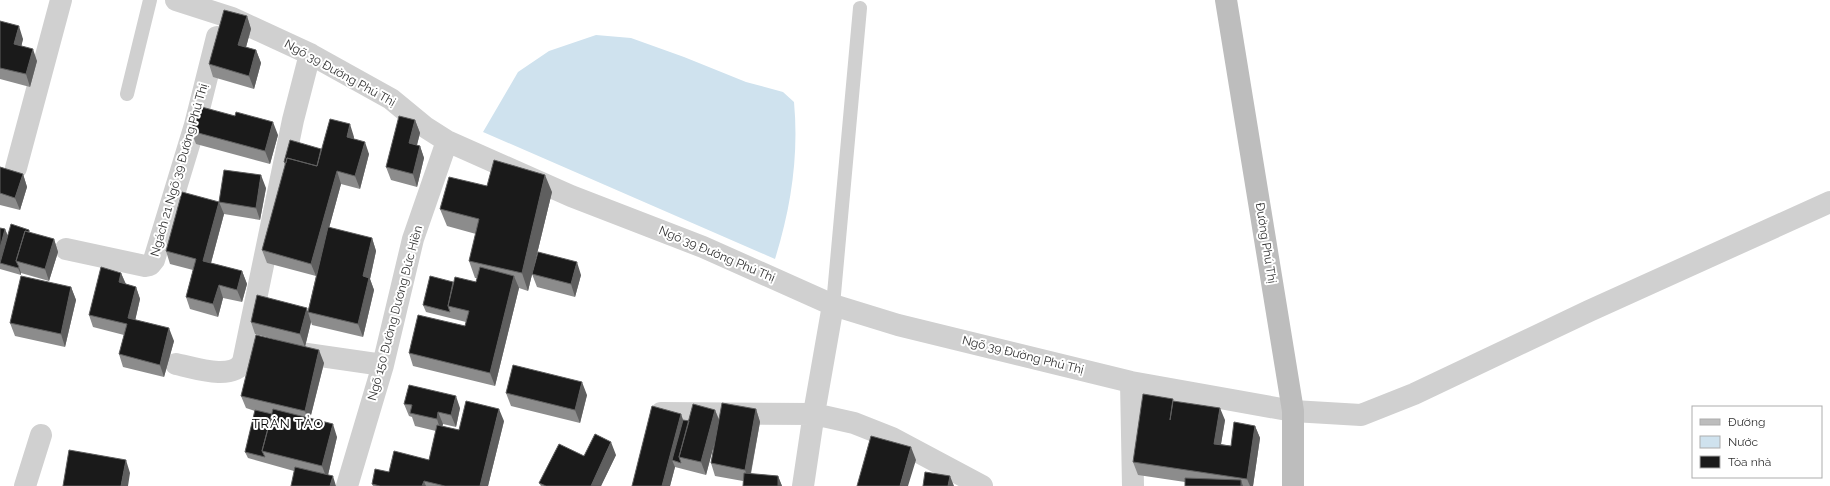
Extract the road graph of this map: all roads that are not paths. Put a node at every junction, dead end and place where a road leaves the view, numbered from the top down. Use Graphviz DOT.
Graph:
graph roads {
  1 [pos="61,0"];
  2 [pos="150,0"];
  3 [pos="176,0"];
  4 [pos="1226,0"];
  5 [pos="860,8"];
  6 [pos="223,15"];
  7 [pos="310,54"];
  8 [pos="127,94"];
  9 [pos="447,141"];
  10 [pos="16,168"];
  11 [pos="1830,202"];
  12 [pos="66,249"];
  13 [pos="833,304"];
  14 [pos="246,345"];
  15 [pos="176,364"];
  16 [pos="383,365"];
  17 [pos="1131,382"];
  18 [pos="1293,411"];
  19 [pos="661,413"];
  20 [pos="814,414"];
  21 [pos="41,435"];
  22 [pos="25,486"];
  23 [pos="347,486"];
  24 [pos="803,486"];
  25 [pos="982,486"];
  26 [pos="1133,486"];
  27 [pos="1292,486"];
  1 -- 10 [label="street"];
  2 -- 8 [label="lane"];
  3 -- 6 [label="street, Ngõ 39 Đường Phú Thị"];
  4 -- 18 [label="street, Đường Phú Thị"];
  5 -- 13 [label="lane"];
  6 -- 7 [label="street, Ngõ 39 Đường Phú Thị"];
  6 -- 12 [label="street, Ngách 21 Ngõ 39 Đường Phú Thị"];
  7 -- 9 [label="street, Ngõ 39 Đường Phú Thị"];
  7 -- 14 [label="street"];
  9 -- 13 [label="street, Ngõ 39 Đường Phú Thị"];
  9 -- 16 [label="street, Ngõ 150 Đường Dương Đức Hiền"];
  11 -- 18 [label="street, Ngõ 39 Đường Phú Thị"];
  13 -- 17 [label="street, Ngõ 39 Đường Phú Thị"];
  13 -- 20 [label="street"];
  14 -- 15 [label="street"];
  14 -- 16 [label="street"];
  16 -- 23 [label="street, Ngõ 150 Đường Dương Đức Hiền"];
  17 -- 18 [label="street, Ngõ 39 Đường Phú Thị"];
  17 -- 26 [label="street"];
  18 -- 27 [label="street, Đường Phú Thị"];
  19 -- 20 [label="street"];
  20 -- 24 [label="street"];
  20 -- 25 [label="street"];
  21 -- 22 [label="street"];
}
